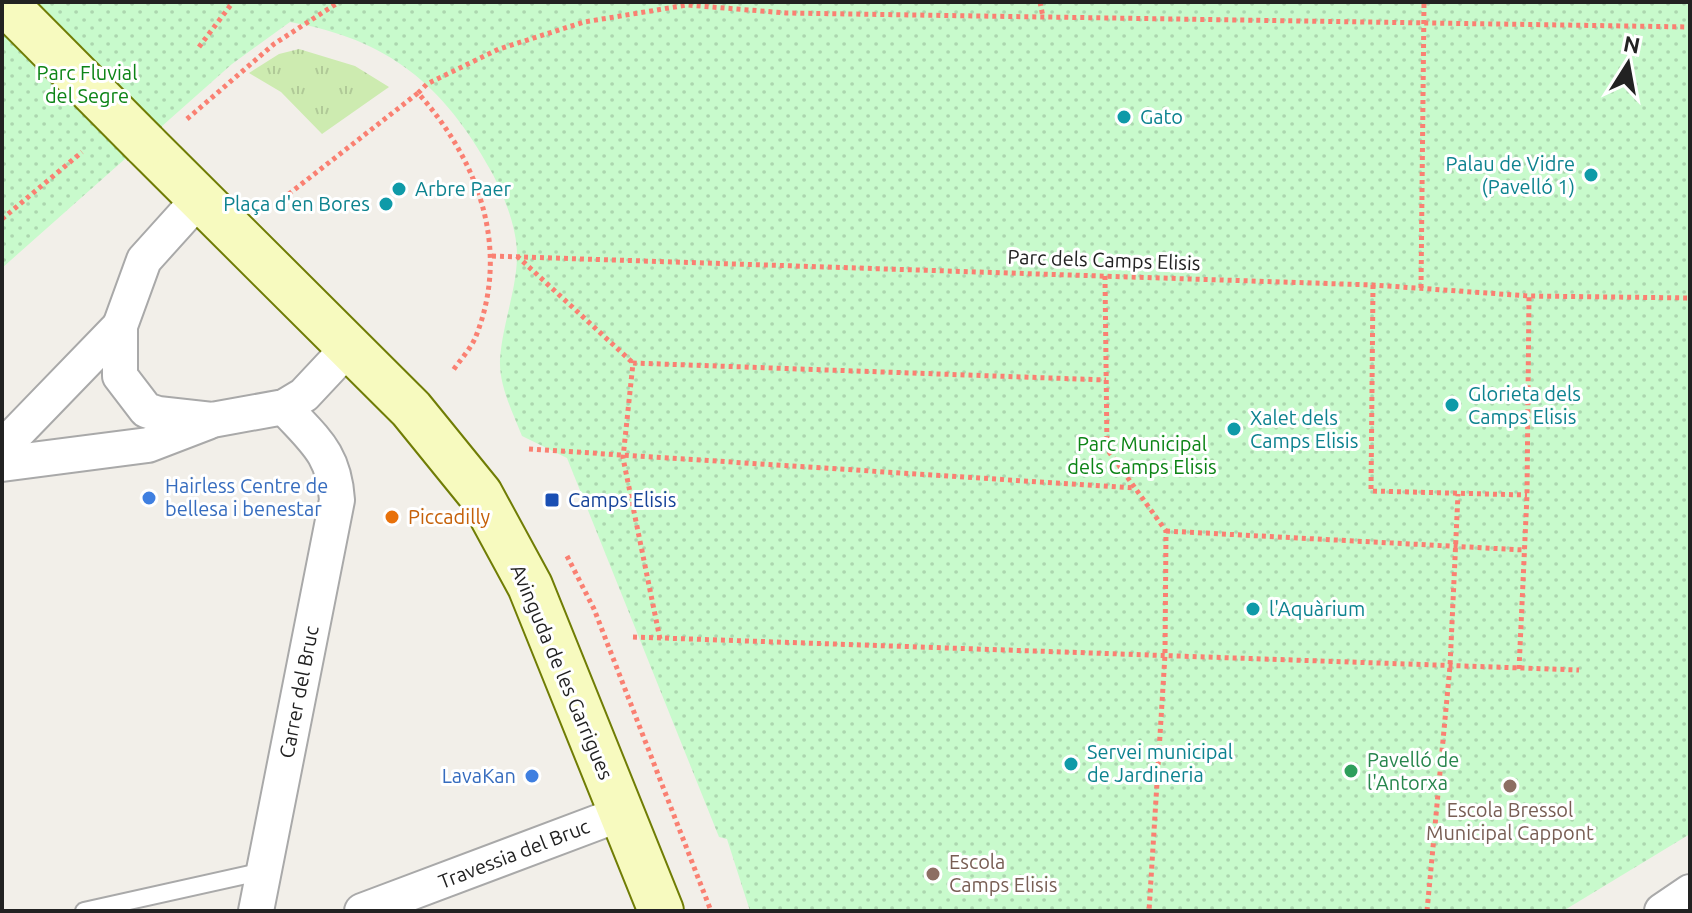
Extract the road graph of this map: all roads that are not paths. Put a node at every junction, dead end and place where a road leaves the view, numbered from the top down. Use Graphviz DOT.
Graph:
graph roads {
  1 [pos="4,2"];
  2 [pos="199,199"];
  3 [pos="120,326"];
  4 [pos="349,347"];
  5 [pos="284,407"];
  6 [pos="212,420"];
  7 [pos="2,448"];
  8 [pos="2,464"];
  9 [pos="620,814"];
  10 [pos="264,871"];
  11 [pos="1690,892"];
  12 [pos="441,897"];
  13 [pos="84,911"];
  14 [pos="256,911"];
  15 [pos="362,911"];
  16 [pos="661,911"];
  17 [pos="1662,911"];
  1 -- 2 [label="main road, bridge"];
  2 -- 3 [label="street"];
  2 -- 4 [label="main road"];
  3 -- 6 [label="street"];
  3 -- 7 [label="street"];
  4 -- 5 [label="street"];
  4 -- 9 [label="main road, Avinguda de les Garrigues"];
  5 -- 6 [label="street"];
  5 -- 10 [label="street, Carrer del Bruc"];
  6 -- 8 [label="street"];
  9 -- 12 [label="street, Travessia del Bruc"];
  9 -- 16 [label="main road, Avinguda de les Garrigues"];
  10 -- 13 [label="lane"];
  10 -- 14 [label="street, Carrer del Bruc"];
  11 -- 17 [label="street"];
  12 -- 15 [label="street, Travessia del Bruc"];
}
